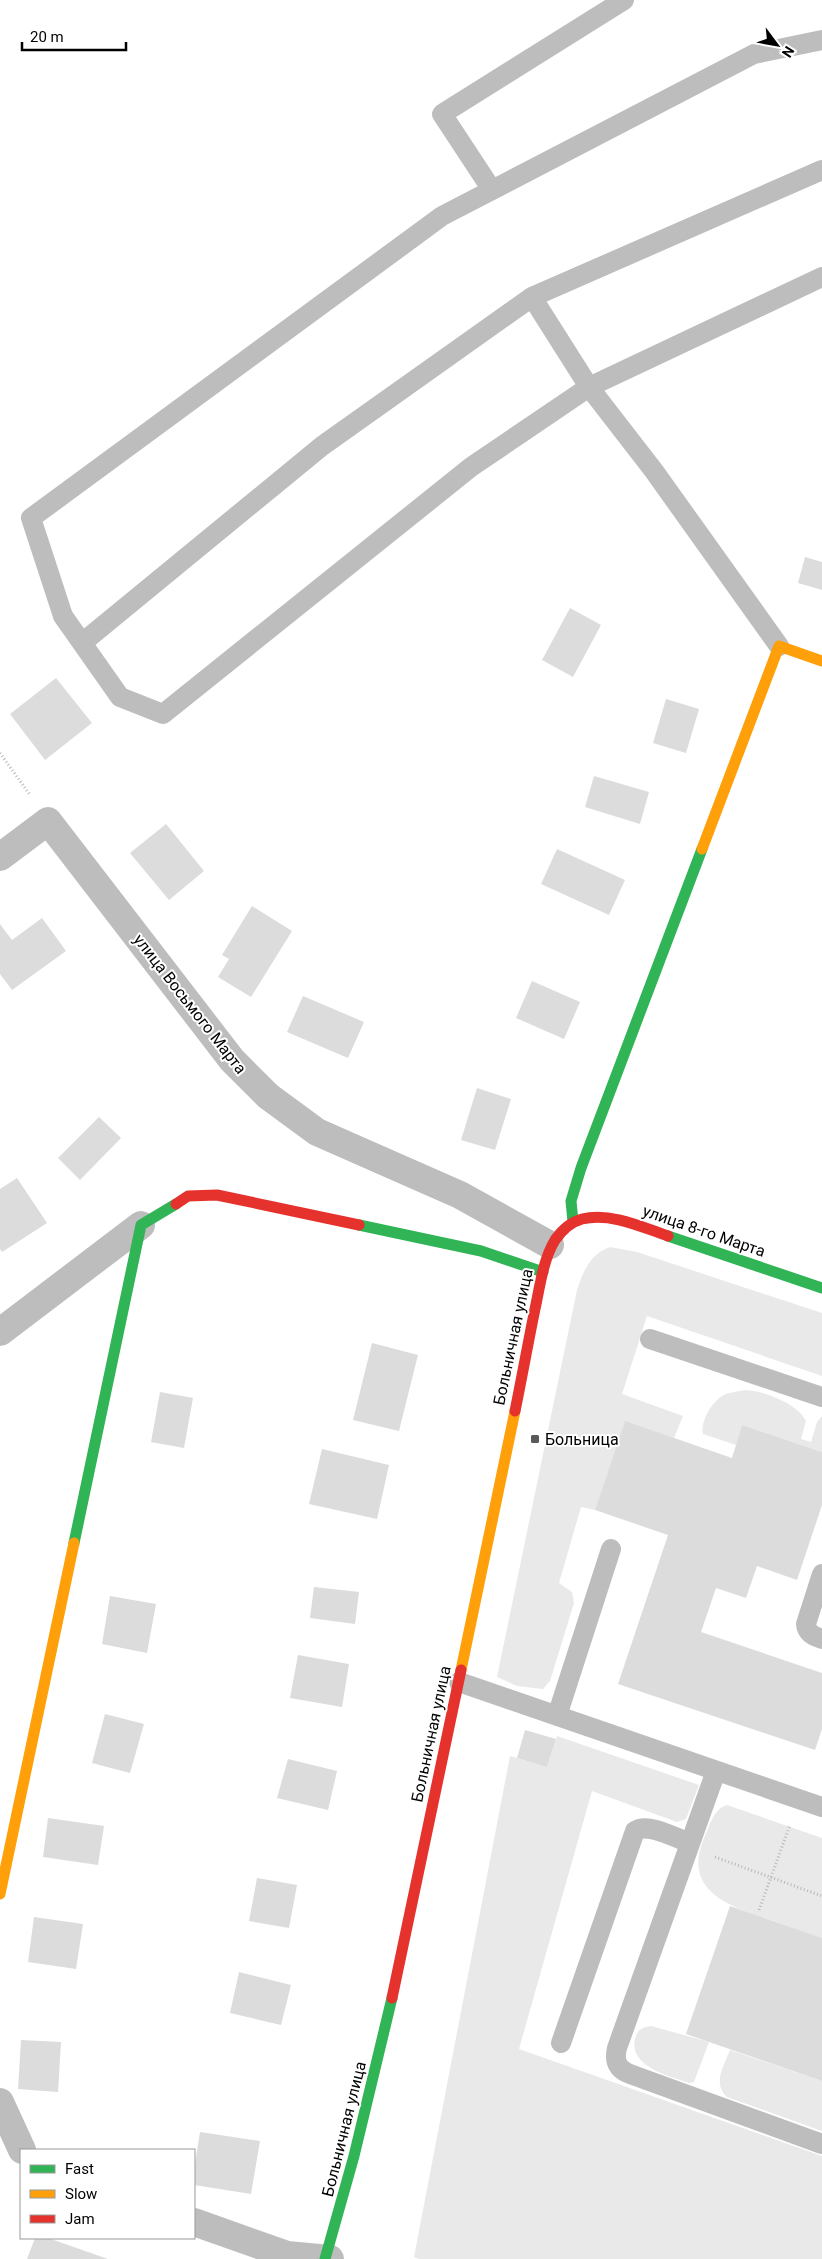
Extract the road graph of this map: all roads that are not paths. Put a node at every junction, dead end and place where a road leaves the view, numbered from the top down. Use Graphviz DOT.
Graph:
graph roads {
  1 [pos="624,0"];
  2 [pos="822,40"];
  3 [pos="822,170"];
  4 [pos="492,190"];
  5 [pos="822,277"];
  6 [pos="532,297"];
  7 [pos="590,387"];
  8 [pos="82,643"];
  9 [pos="779,646"];
  10 [pos="822,661"];
  11 [pos="0,858"];
  12 [pos="573,1222"];
  13 [pos="141,1225"];
  14 [pos="550,1245"];
  15 [pos="542,1272"];
  16 [pos="822,1288"];
  17 [pos="0,1332"];
  18 [pos="650,1339"];
  19 [pos="822,1397"];
  20 [pos="611,1549"];
  21 [pos="822,1574"];
  22 [pos="822,1639"];
  23 [pos="459,1682"];
  24 [pos="557,1716"];
  25 [pos="716,1771"];
  26 [pos="821,1805"];
  27 [pos="689,1845"];
  28 [pos="0,1894"];
  29 [pos="561,2043"];
  30 [pos="0,2102"];
  31 [pos="822,2144"];
  32 [pos="0,2149"];
  33 [pos="22,2149"];
  34 [pos="20,2156"];
  35 [pos="195,2222"];
  36 [pos="325,2259"];
  37 [pos="330,2259"];
  1 -- 4 [label="lane"];
  2 -- 4 [label="lane"];
  3 -- 6 [label="lane"];
  4 -- 8 [label="lane"];
  5 -- 7 [label="lane"];
  6 -- 7 [label="lane"];
  6 -- 8 [label="lane"];
  7 -- 8 [label="lane"];
  7 -- 9 [label="lane"];
  9 -- 10 [label="street"];
  9 -- 12 [label="street"];
  11 -- 14 [label="street, улица Восьмого Марта"];
  12 -- 14 [label="street, Больничная улица"];
  12 -- 16 [label="street, улица 8-го Марта"];
  13 -- 15 [label="street"];
  13 -- 17 [label="street"];
  13 -- 28 [label="street"];
  14 -- 15 [label="street, Больничная улица"];
  15 -- 23 [label="street, Больничная улица"];
  18 -- 19 [label="lane"];
  20 -- 24 [label="lane"];
  21 -- 22 [label="lane"];
  23 -- 24 [label="lane"];
  23 -- 36 [label="street, Больничная улица"];
  24 -- 25 [label="lane"];
  25 -- 26 [label="lane"];
  25 -- 27 [label="lane"];
  27 -- 29 [label="lane"];
  27 -- 31 [label="lane"];
  30 -- 33 [label="street"];
  32 -- 34 [label="street"];
  35 -- 36 [label="street"];
  36 -- 37 [label="street"];
}
